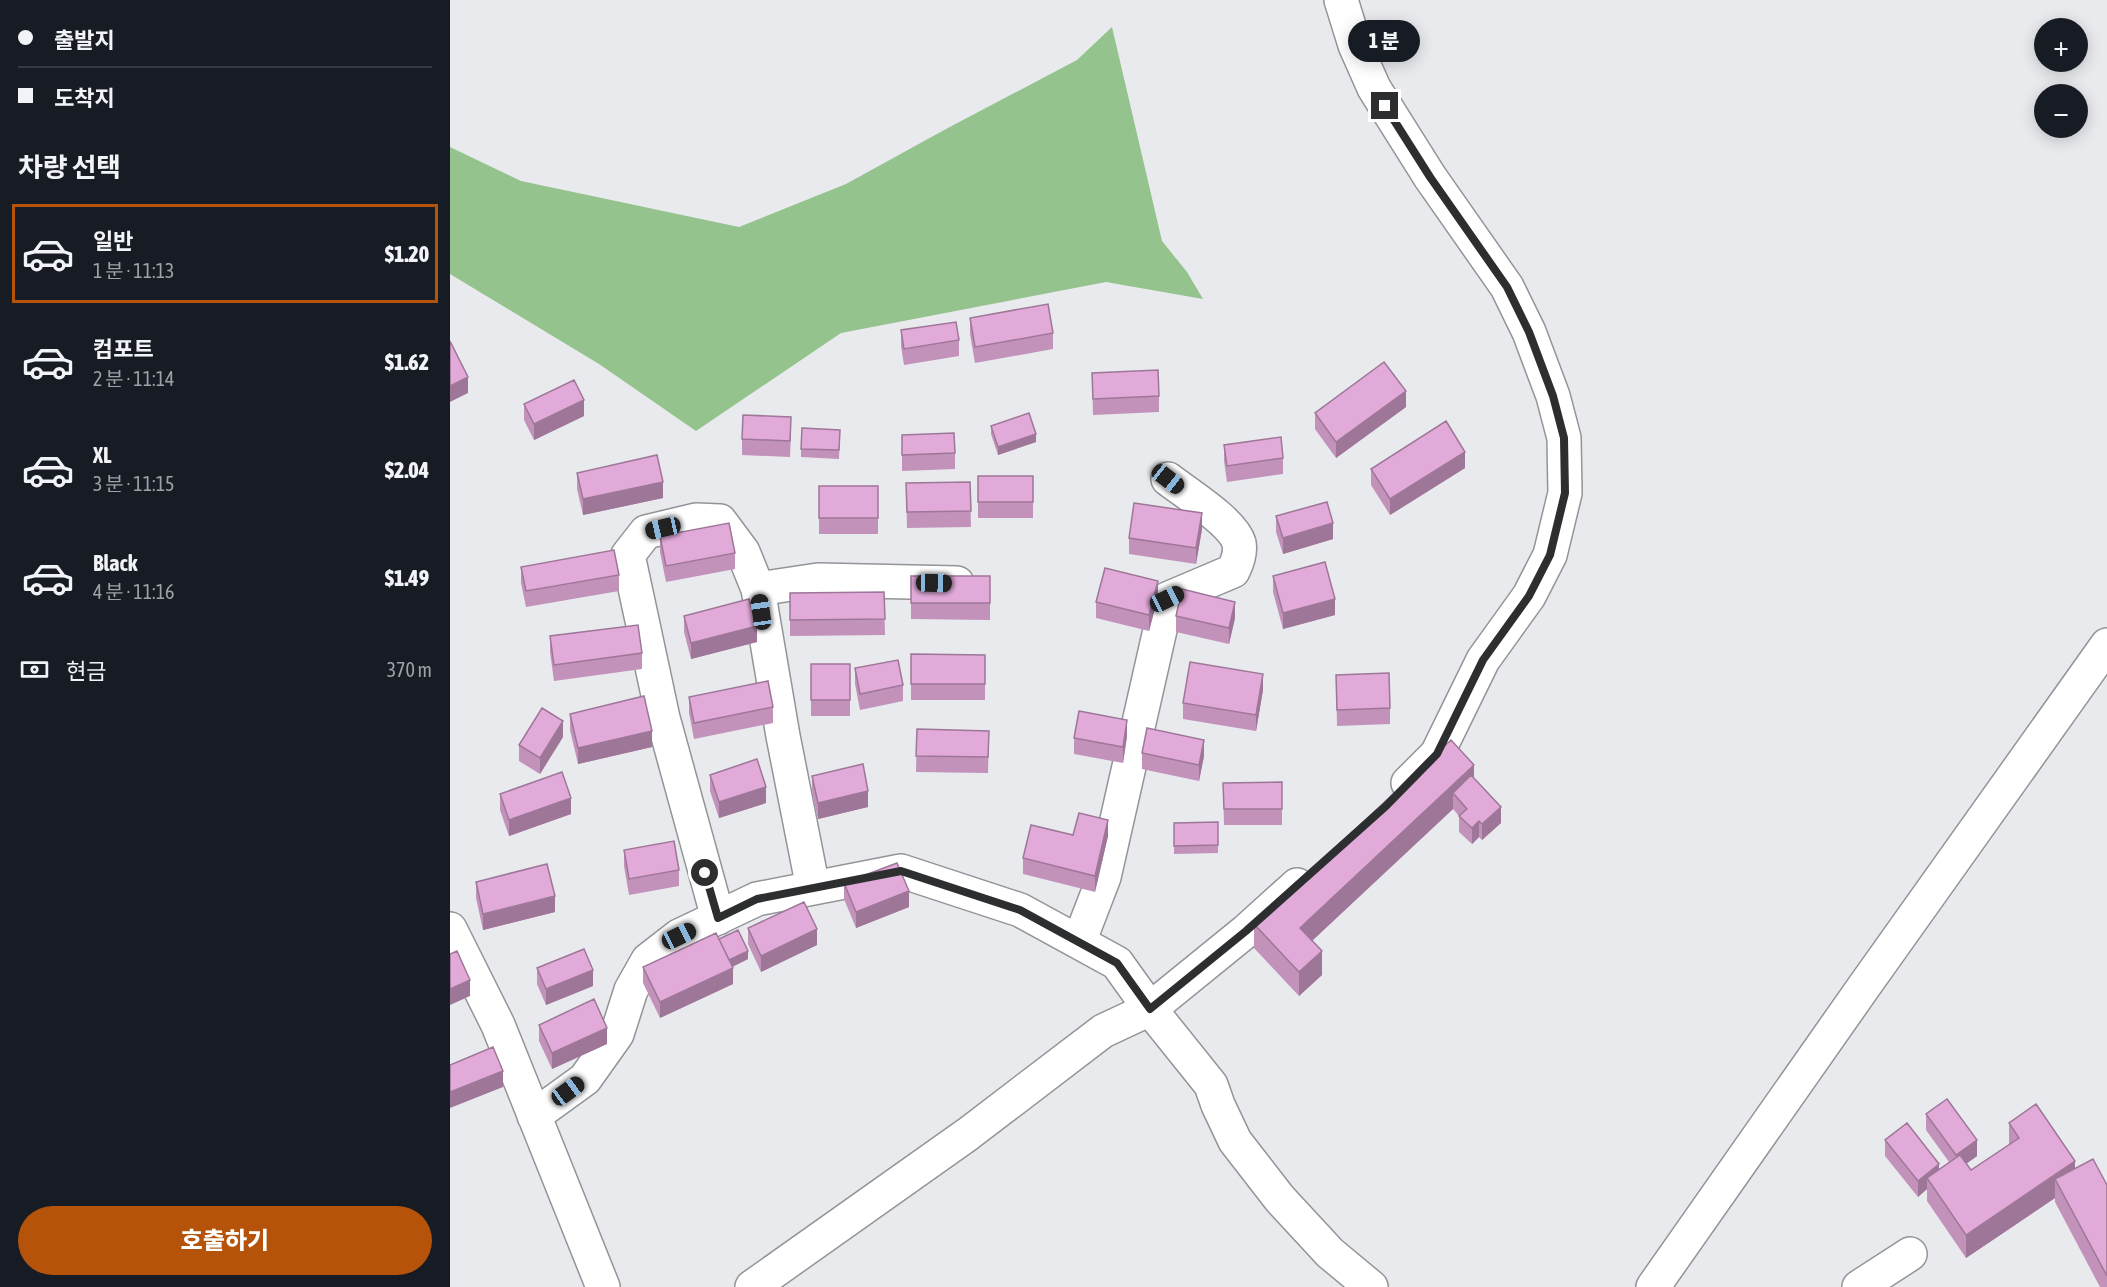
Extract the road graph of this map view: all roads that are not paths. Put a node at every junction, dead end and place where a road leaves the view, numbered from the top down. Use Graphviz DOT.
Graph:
graph roads {
  1 [pos="1341,0"];
  2 [pos="1168,479"];
  3 [pos="958,583"];
  4 [pos="758,589"];
  5 [pos="2107,645"];
  6 [pos="1386,806"];
  7 [pos="1316,869"];
  8 [pos="813,888"];
  9 [pos="718,918"];
  10 [pos="450,929"];
  11 [pos="1079,942"];
  12 [pos="1150,1009"];
  13 [pos="534,1116"];
  14 [pos="1910,1254"];
  15 [pos="603,1287"];
  16 [pos="752,1287"];
  17 [pos="1371,1287"];
  18 [pos="1653,1287"];
  19 [pos="1859,1287"];
  1 -- 6 [label="street"];
  2 -- 11 [label="street"];
  3 -- 4 [label="street"];
  4 -- 8 [label="street"];
  4 -- 9 [label="street"];
  5 -- 18 [label="street"];
  7 -- 12 [label="street"];
  8 -- 9 [label="street"];
  8 -- 11 [label="street"];
  9 -- 13 [label="street"];
  10 -- 13 [label="street"];
  11 -- 12 [label="street"];
  12 -- 16 [label="street"];
  12 -- 17 [label="street"];
  13 -- 15 [label="street"];
  14 -- 19 [label="street"];
}
